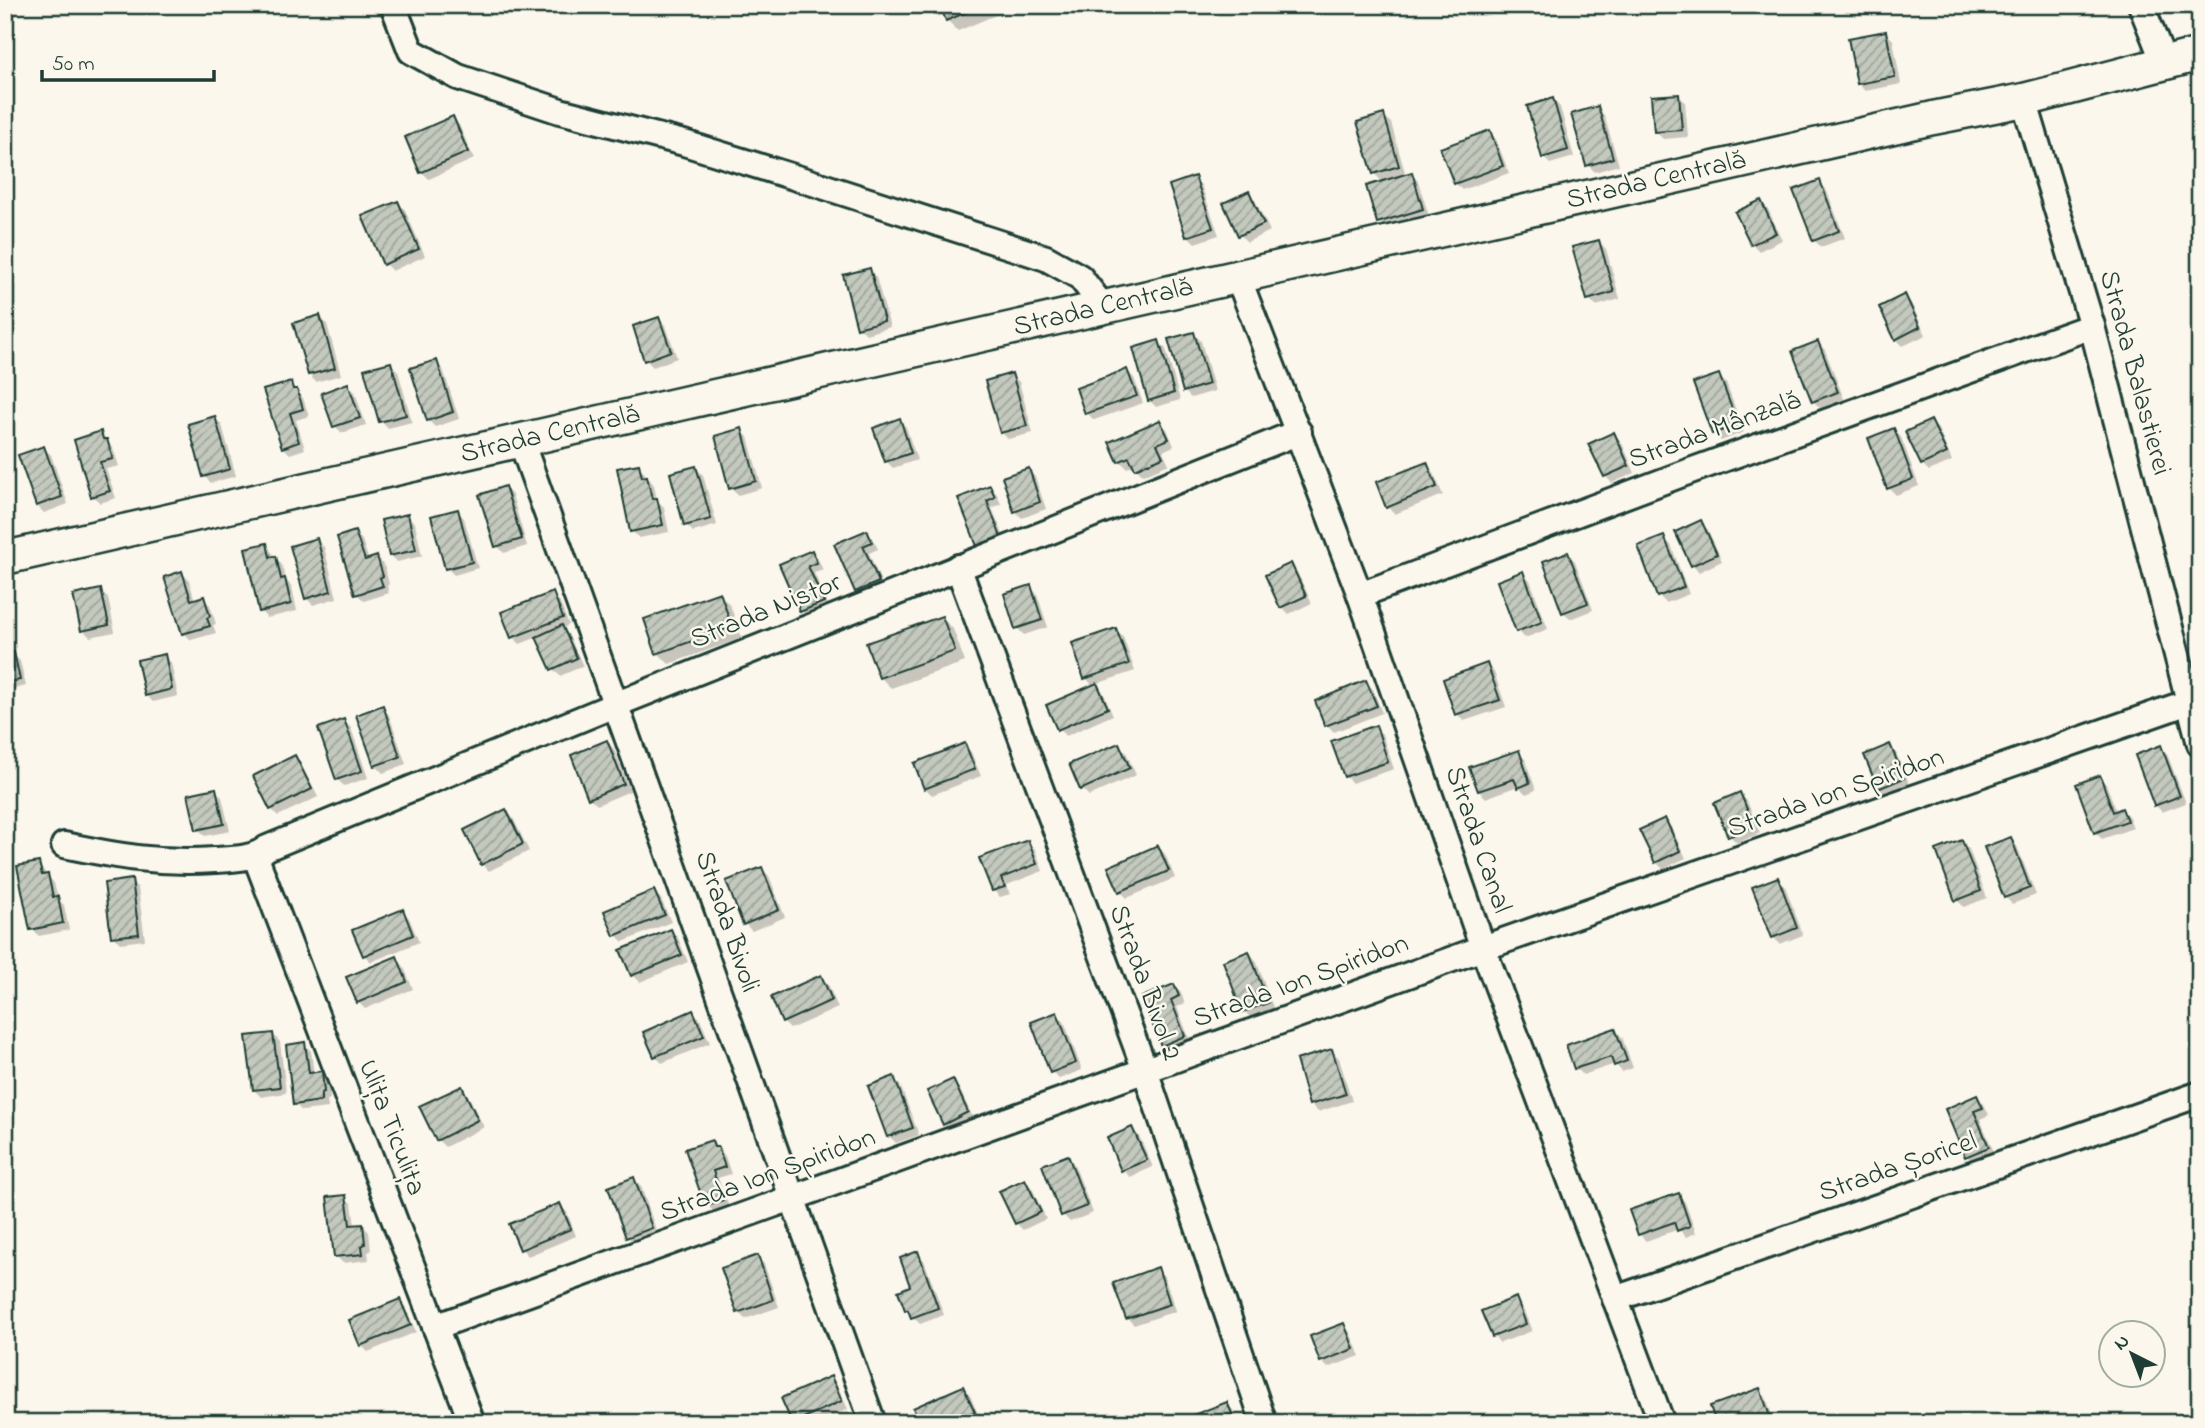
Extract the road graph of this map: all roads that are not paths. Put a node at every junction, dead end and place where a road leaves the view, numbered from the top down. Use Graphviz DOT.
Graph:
graph roads {
  1 [pos="393,5"];
  2 [pos="2141,5"];
  3 [pos="2200,54"];
  4 [pos="2165,65"];
  5 [pos="2024,100"];
  6 [pos="1238,277"];
  7 [pos="1104,308"];
  8 [pos="2092,326"];
  9 [pos="1299,432"];
  10 [pos="521,442"];
  11 [pos="5,558"];
  12 [pos="958,567"];
  13 [pos="1360,596"];
  14 [pos="2189,702"];
  15 [pos="617,704"];
  16 [pos="2200,744"];
  17 [pos="64,845"];
  18 [pos="259,854"];
  19 [pos="1483,948"];
  20 [pos="1145,1070"];
  21 [pos="2200,1094"];
  22 [pos="792,1200"];
  23 [pos="1615,1298"];
  24 [pos="436,1327"];
  25 [pos="472,1423"];
  26 [pos="873,1423"];
  27 [pos="1264,1423"];
  28 [pos="1662,1423"];
  1 -- 7 [label="street"];
  2 -- 4 [label="street"];
  3 -- 4 [label="main road, Strada Centrală"];
  4 -- 5 [label="main road, Strada Centrală"];
  5 -- 6 [label="main road, Strada Centrală"];
  5 -- 8 [label="street, Strada Balastierei"];
  6 -- 7 [label="main road, Strada Centrală"];
  6 -- 9 [label="street, Strada Canal"];
  7 -- 10 [label="main road, Strada Centrală"];
  8 -- 13 [label="street, Strada Mânzală"];
  8 -- 14 [label="street, Strada Balastierei"];
  9 -- 12 [label="street, Strada Nistor"];
  9 -- 13 [label="street, Strada Canal"];
  10 -- 11 [label="main road, Strada Centrală"];
  10 -- 15 [label="street, Strada Bivoli"];
  12 -- 15 [label="street, Strada Nistor"];
  12 -- 20 [label="street, Strada Bivol 2"];
  13 -- 19 [label="street, Strada Canal"];
  14 -- 16 [label="street, Strada Balastierei"];
  14 -- 19 [label="street, Strada Ion Spiridon"];
  15 -- 18 [label="street, Strada Nistor"];
  15 -- 22 [label="street, Strada Bivoli"];
  17 -- 18 [label="street, Strada Nistor"];
  18 -- 24 [label="street, Ulița Ticulița"];
  19 -- 20 [label="street, Strada Ion Spiridon"];
  19 -- 23 [label="street, Strada Canal"];
  20 -- 22 [label="street, Strada Ion Spiridon"];
  20 -- 27 [label="street, Strada Bivol 2"];
  21 -- 23 [label="street, Strada Șoricel"];
  22 -- 24 [label="street, Strada Ion Spiridon"];
  22 -- 26 [label="street, Strada Bivoli"];
  23 -- 28 [label="street, Strada Canal"];
  24 -- 25 [label="street, Ulița Ticulița"];
}
